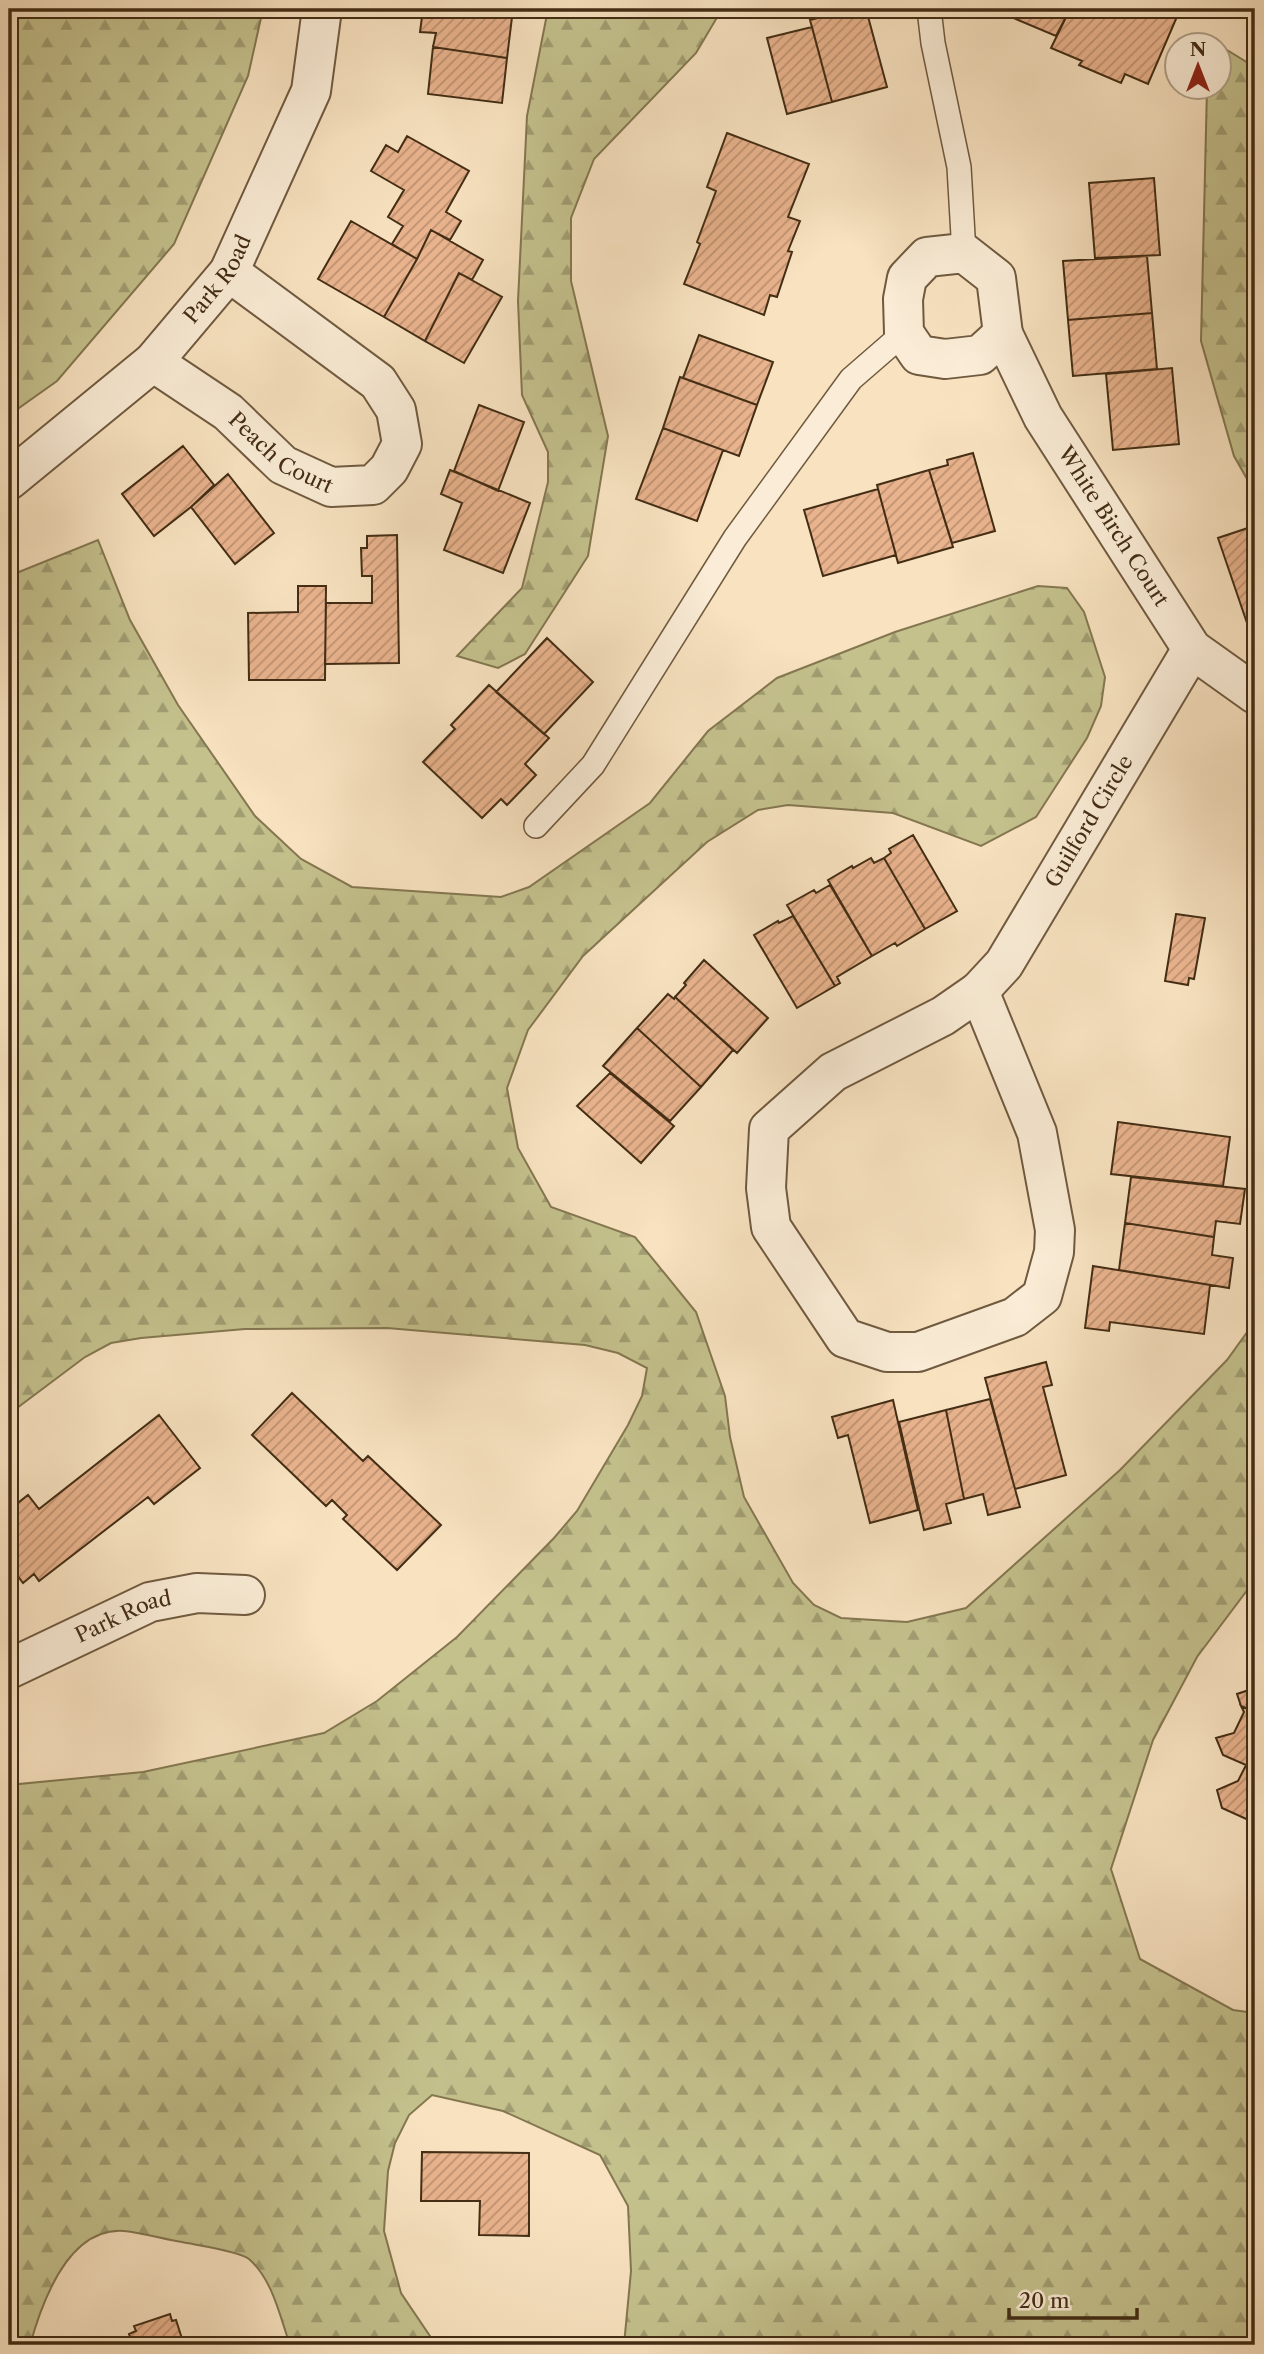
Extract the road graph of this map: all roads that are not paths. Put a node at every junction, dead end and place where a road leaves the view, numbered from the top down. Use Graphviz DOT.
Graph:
graph roads {
  1 [pos="322,9"];
  2 [pos="929,9"];
  3 [pos="964,253"];
  4 [pos="229,272"];
  5 [pos="904,333"];
  6 [pos="1003,334"];
  7 [pos="153,362"];
  8 [pos="9,480"];
  9 [pos="1192,649"];
  10 [pos="1255,694"];
  11 [pos="536,826"];
  12 [pos="979,990"];
  13 [pos="245,1595"];
  14 [pos="9,1669"];
  1 -- 4 [label="street, Park Road"];
  2 -- 3 [label="lane"];
  3 -- 5 [label="street"];
  3 -- 6 [label="street"];
  4 -- 7 [label="street, Park Road"];
  4 -- 7 [label="street, Peach Court"];
  5 -- 6 [label="street"];
  5 -- 11 [label="lane"];
  6 -- 9 [label="street, White Birch Court"];
  7 -- 8 [label="street, Park Road"];
  9 -- 10 [label="street, White Birch Court"];
  9 -- 12 [label="street, Guilford Circle"];
  12 -- 12 [label="street, Guilford Circle"];
  13 -- 14 [label="street, Park Road"];
}
